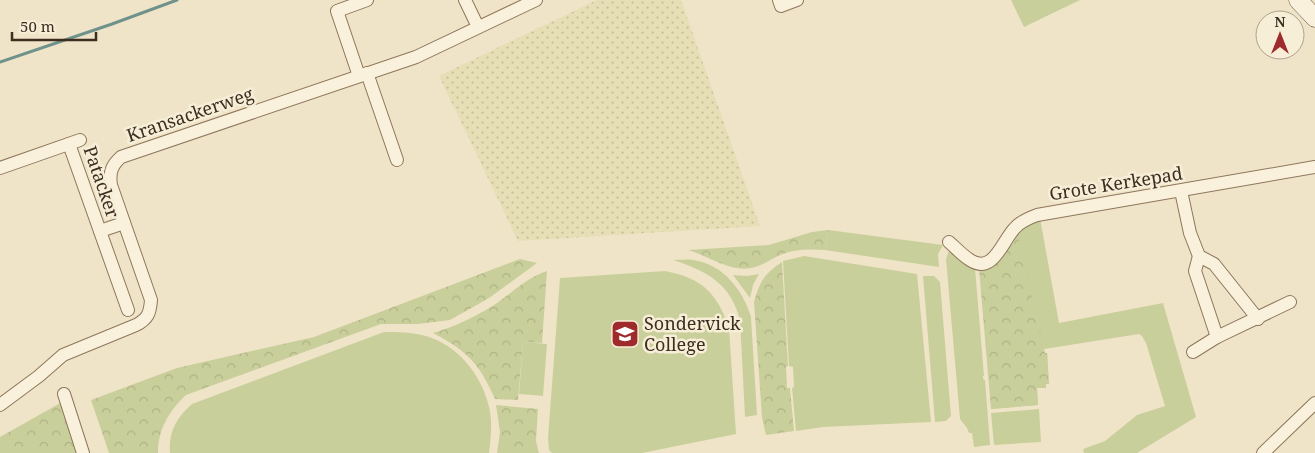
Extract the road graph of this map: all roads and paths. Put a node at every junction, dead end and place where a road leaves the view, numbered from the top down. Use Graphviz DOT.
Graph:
graph roads {
  1 [pos="367,0"];
  2 [pos="465,0"];
  3 [pos="536,0"];
  4 [pos="779,0"];
  5 [pos="797,0"];
  6 [pos="1298,0"];
  7 [pos="1315,18"];
  8 [pos="478,27"];
  9 [pos="363,74"];
  10 [pos="398,160"];
  11 [pos="1315,167"];
  12 [pos="0,168"];
  13 [pos="1181,191"];
  14 [pos="124,223"];
  15 [pos="100,231"];
  16 [pos="949,242"];
  17 [pos="1199,256"];
  18 [pos="1290,302"];
  19 [pos="128,310"];
  20 [pos="1258,319"];
  21 [pos="1217,337"];
  22 [pos="1193,352"];
  23 [pos="64,394"];
  24 [pos="1315,403"];
  25 [pos="0,405"];
  26 [pos="83,453"];
  27 [pos="1263,453"];
  1 -- 9 [label="street"];
  2 -- 8 [label="street"];
  3 -- 8 [label="street, Kransackerweg"];
  4 -- 5 [label="street"];
  6 -- 7 [label="street"];
  8 -- 9 [label="street, Kransackerweg"];
  9 -- 10 [label="street"];
  9 -- 14 [label="street, Kransackerweg"];
  11 -- 13 [label="street, Grote Kerkepad"];
  12 -- 15 [label="street, Patacker"];
  13 -- 16 [label="street, Grote Kerkepad"];
  13 -- 17 [label="street"];
  14 -- 15 [label="street, Patacker"];
  14 -- 25 [label="street, Kransackerweg"];
  15 -- 19 [label="street, Patacker"];
  17 -- 20 [label="street"];
  17 -- 21 [label="street"];
  18 -- 20 [label="street"];
  20 -- 21 [label="street"];
  21 -- 22 [label="street"];
  23 -- 26 [label="street"];
  24 -- 27 [label="street"];
}
